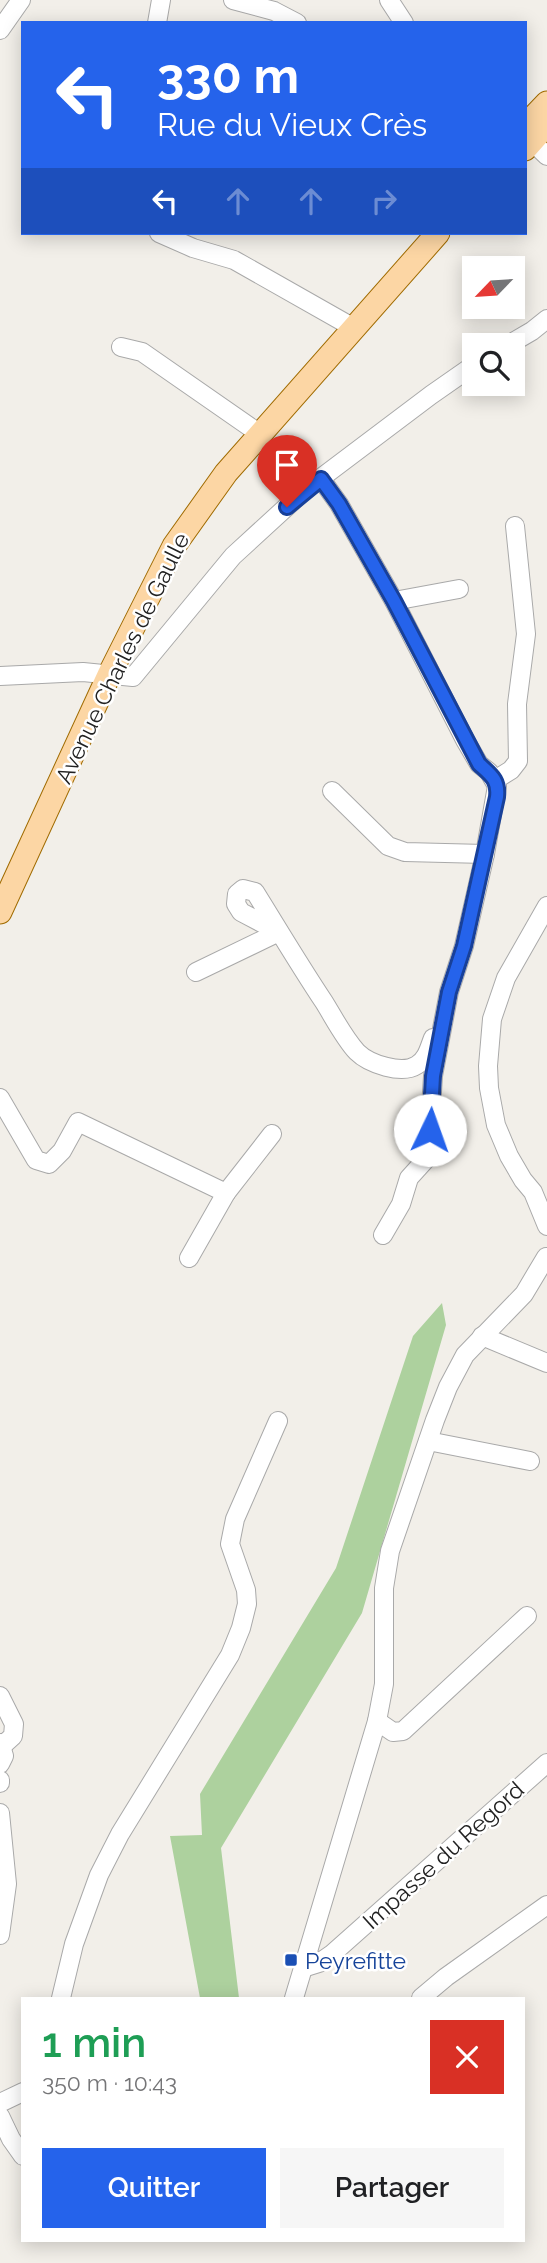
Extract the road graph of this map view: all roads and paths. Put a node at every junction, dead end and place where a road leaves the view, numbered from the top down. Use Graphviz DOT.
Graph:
graph roads {
  1 [pos="21,0"];
  2 [pos="160,0"];
  3 [pos="233,0"];
  4 [pos="389,0"];
  5 [pos="157,21"];
  6 [pos="294,21"];
  7 [pos="403,21"];
  8 [pos="0,30"];
  9 [pos="164,235"];
  10 [pos="436,235"];
  11 [pos="547,319"];
  12 [pos="354,328"];
  13 [pos="525,335"];
  14 [pos="121,347"];
  15 [pos="462,373"];
  16 [pos="260,433"];
  17 [pos="321,479"];
  18 [pos="515,526"];
  19 [pos="459,589"];
  20 [pos="394,601"];
  21 [pos="109,675"];
  22 [pos="0,676"];
  23 [pos="495,780"];
  24 [pos="332,791"];
  25 [pos="485,854"];
  26 [pos="547,906"];
  27 [pos="0,912"];
  28 [pos="196,972"];
  29 [pos="449,992"];
  30 [pos="0,1098"];
  31 [pos="272,1134"];
  32 [pos="226,1193"];
  33 [pos="540,1194"];
  34 [pos="547,1227"];
  35 [pos="383,1235"];
  36 [pos="189,1258"];
  37 [pos="547,1258"];
  38 [pos="547,1285"];
  39 [pos="524,1294"];
  40 [pos="482,1336"];
  41 [pos="547,1363"];
  42 [pos="278,1421"];
  43 [pos="428,1441"];
  44 [pos="530,1461"];
  45 [pos="527,1616"];
  46 [pos="0,1696"];
  47 [pos="377,1721"];
  48 [pos="1,1744"];
  49 [pos="547,1763"];
  50 [pos="0,1764"];
  51 [pos="0,1813"];
  52 [pos="547,1905"];
  53 [pos="0,1935"];
  54 [pos="303,1968"];
  55 [pos="61,1997"];
  56 [pos="294,1997"];
  57 [pos="422,1997"];
  58 [pos="21,2093"];
  59 [pos="0,2103"];
  60 [pos="0,2116"];
  61 [pos="21,2154"];
  1 -- 8 [label="street"];
  2 -- 5 [label="street"];
  3 -- 6 [label="street"];
  4 -- 7 [label="street"];
  9 -- 12 [label="street"];
  10 -- 12 [label="main road, Avenue Charles de Gaulle"];
  11 -- 13 [label="street"];
  12 -- 16 [label="main road, Avenue Charles de Gaulle"];
  14 -- 16 [label="street"];
  15 -- 17 [label="street"];
  16 -- 21 [label="main road, Avenue Charles de Gaulle"];
  17 -- 20 [label="street"];
  17 -- 21 [label="street"];
  18 -- 23 [label="street"];
  19 -- 20 [label="street"];
  20 -- 23 [label="street"];
  21 -- 22 [label="street"];
  21 -- 27 [label="main road, Avenue Charles de Gaulle"];
  23 -- 25 [label="street"];
  24 -- 25 [label="street"];
  25 -- 29 [label="street"];
  26 -- 33 [label="street"];
  28 -- 29 [label="street"];
  29 -- 35 [label="street"];
  30 -- 32 [label="street"];
  31 -- 32 [label="street"];
  32 -- 36 [label="street"];
  33 -- 34 [label="street"];
  34 -- 37 [label="street"];
  37 -- 39 [label="street"];
  38 -- 39 [label="street"];
  39 -- 40 [label="street"];
  40 -- 41 [label="street"];
  40 -- 43 [label="street"];
  42 -- 55 [label="street"];
  43 -- 44 [label="street"];
  43 -- 47 [label="street"];
  45 -- 47 [label="street"];
  46 -- 48 [label="street"];
  47 -- 54 [label="street"];
  48 -- 50 [label="street"];
  49 -- 54 [label="street, Impasse du Regord"];
  51 -- 53 [label="street"];
  52 -- 57 [label="street"];
  54 -- 56 [label="street"];
  58 -- 59 [label="street"];
  60 -- 61 [label="street"];
}
